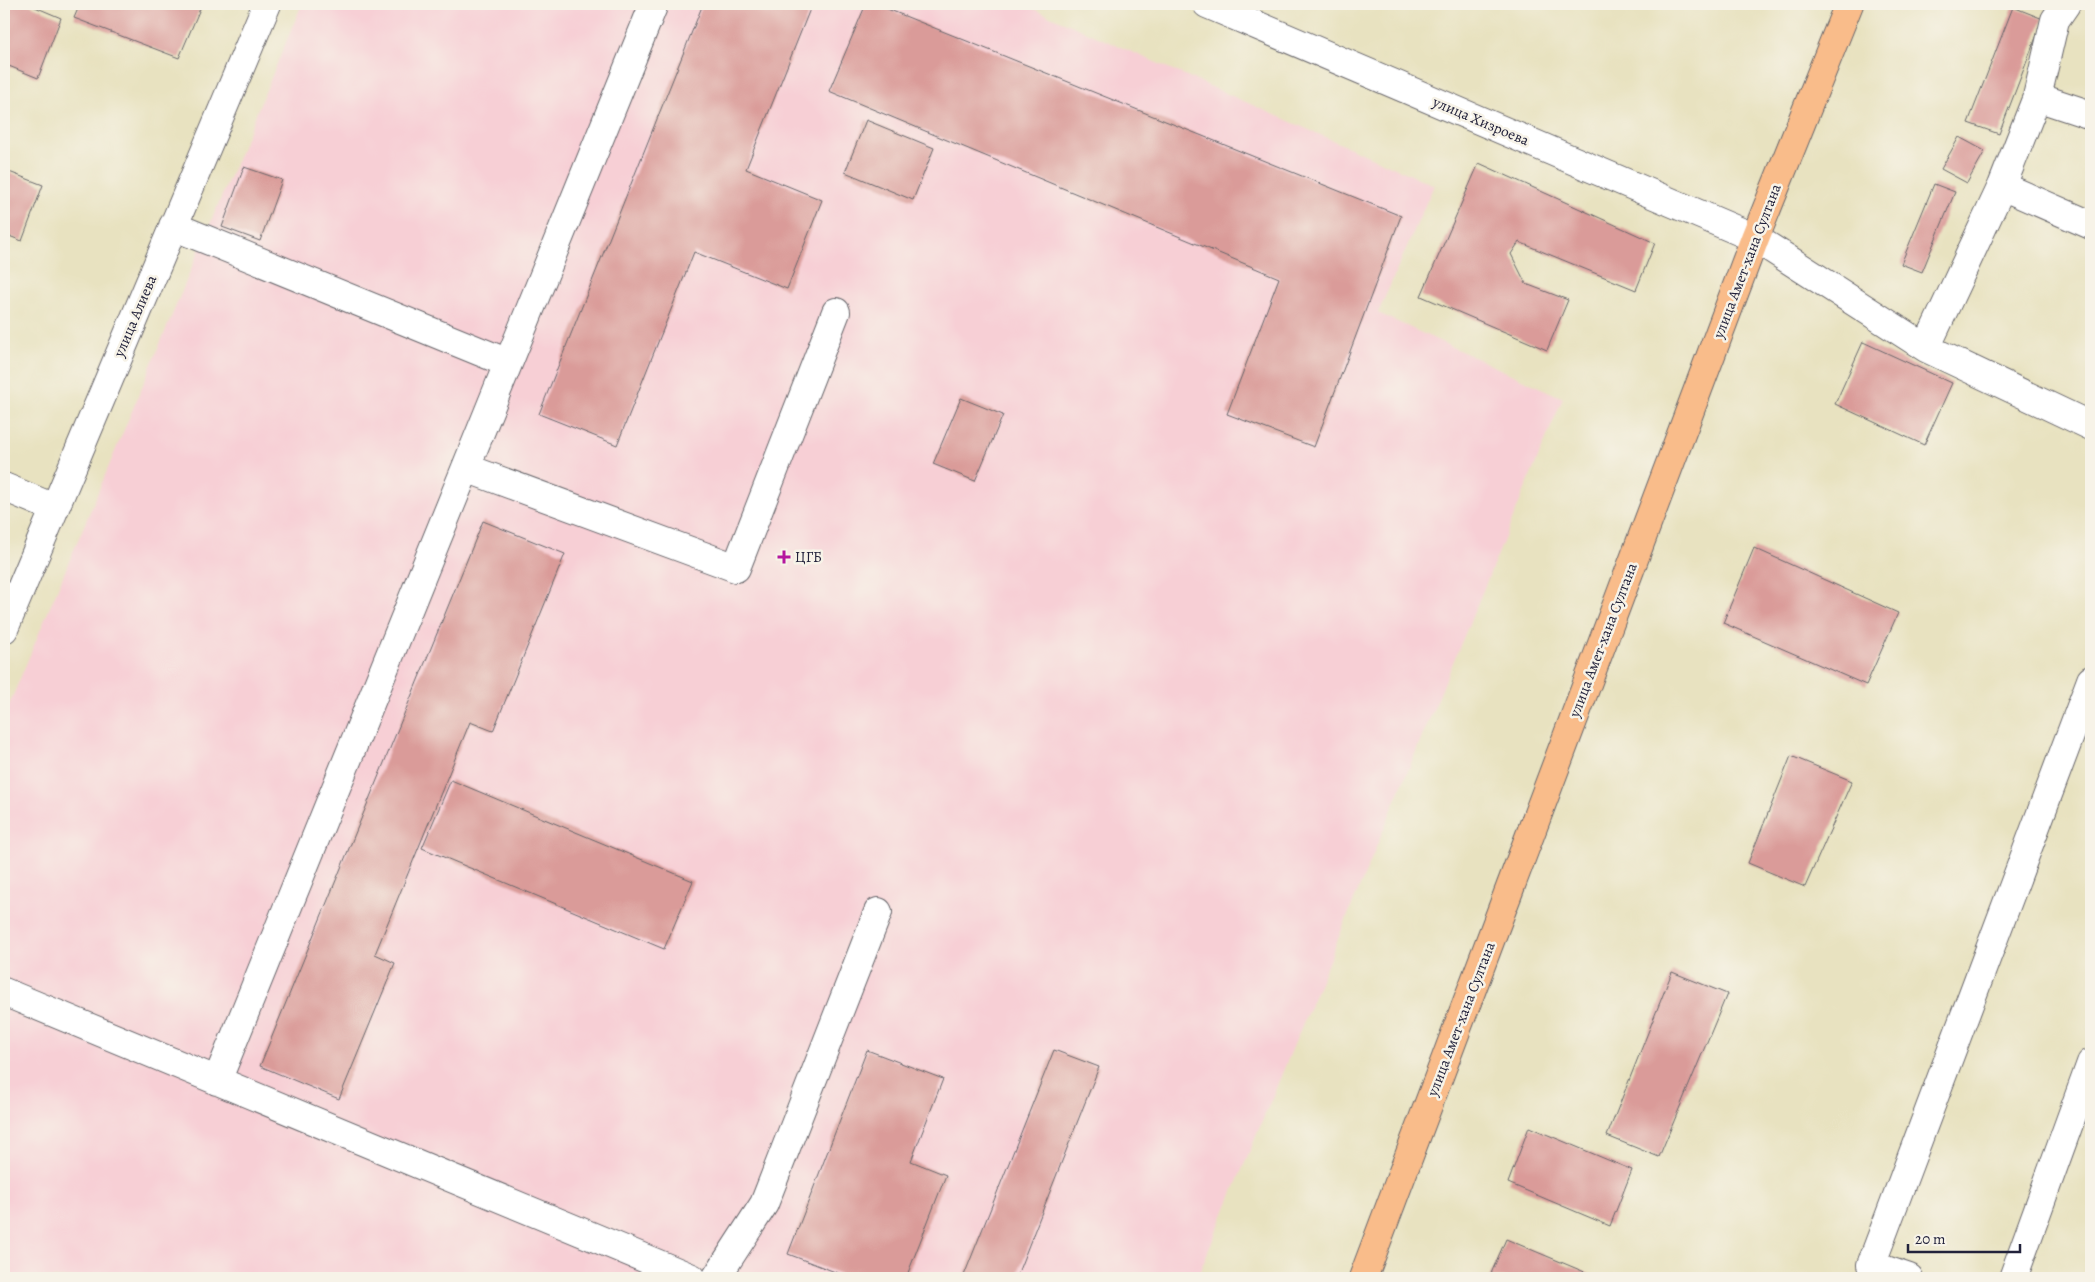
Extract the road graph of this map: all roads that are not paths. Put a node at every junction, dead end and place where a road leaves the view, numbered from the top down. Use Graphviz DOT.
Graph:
graph roads {
  1 [pos="267,4"];
  2 [pos="654,4"];
  3 [pos="1207,4"];
  4 [pos="1849,4"];
  5 [pos="2066,4"];
  6 [pos="2037,97"];
  7 [pos="2091,115"];
  8 [pos="2002,186"];
  9 [pos="2091,225"];
  10 [pos="173,226"];
  11 [pos="1754,238"];
  12 [pos="836,312"];
  13 [pos="1926,348"];
  14 [pos="508,363"];
  15 [pos="2091,426"];
  16 [pos="466,468"];
  17 [pos="4,487"];
  18 [pos="54,508"];
  19 [pos="4,629"];
  20 [pos="2091,680"];
  21 [pos="878,912"];
  22 [pos="4,992"];
  23 [pos="2091,1063"];
  24 [pos="217,1081"];
  25 [pos="692,1278"];
  26 [pos="716,1278"];
  27 [pos="1364,1278"];
  28 [pos="1909,1278"];
  29 [pos="2013,1278"];
  1 -- 10 [label="street, улица Алиева"];
  2 -- 14 [label="street"];
  3 -- 11 [label="street, улица Хизроева"];
  4 -- 11 [label="main road, улица Амет-хана Султана"];
  5 -- 6 [label="street"];
  6 -- 7 [label="street"];
  6 -- 8 [label="street"];
  8 -- 9 [label="street"];
  8 -- 13 [label="street"];
  10 -- 14 [label="street"];
  10 -- 18 [label="street, улица Алиева"];
  11 -- 13 [label="street, улица Хизроева"];
  11 -- 27 [label="main road, улица Амет-хана Султана"];
  12 -- 16 [label="street"];
  13 -- 15 [label="street, улица Хизроева"];
  14 -- 16 [label="street"];
  16 -- 24 [label="street"];
  17 -- 18 [label="street"];
  18 -- 19 [label="street, улица Алиева"];
  20 -- 28 [label="street"];
  21 -- 26 [label="street"];
  22 -- 24 [label="street"];
  23 -- 29 [label="street"];
  24 -- 25 [label="street"];
}
